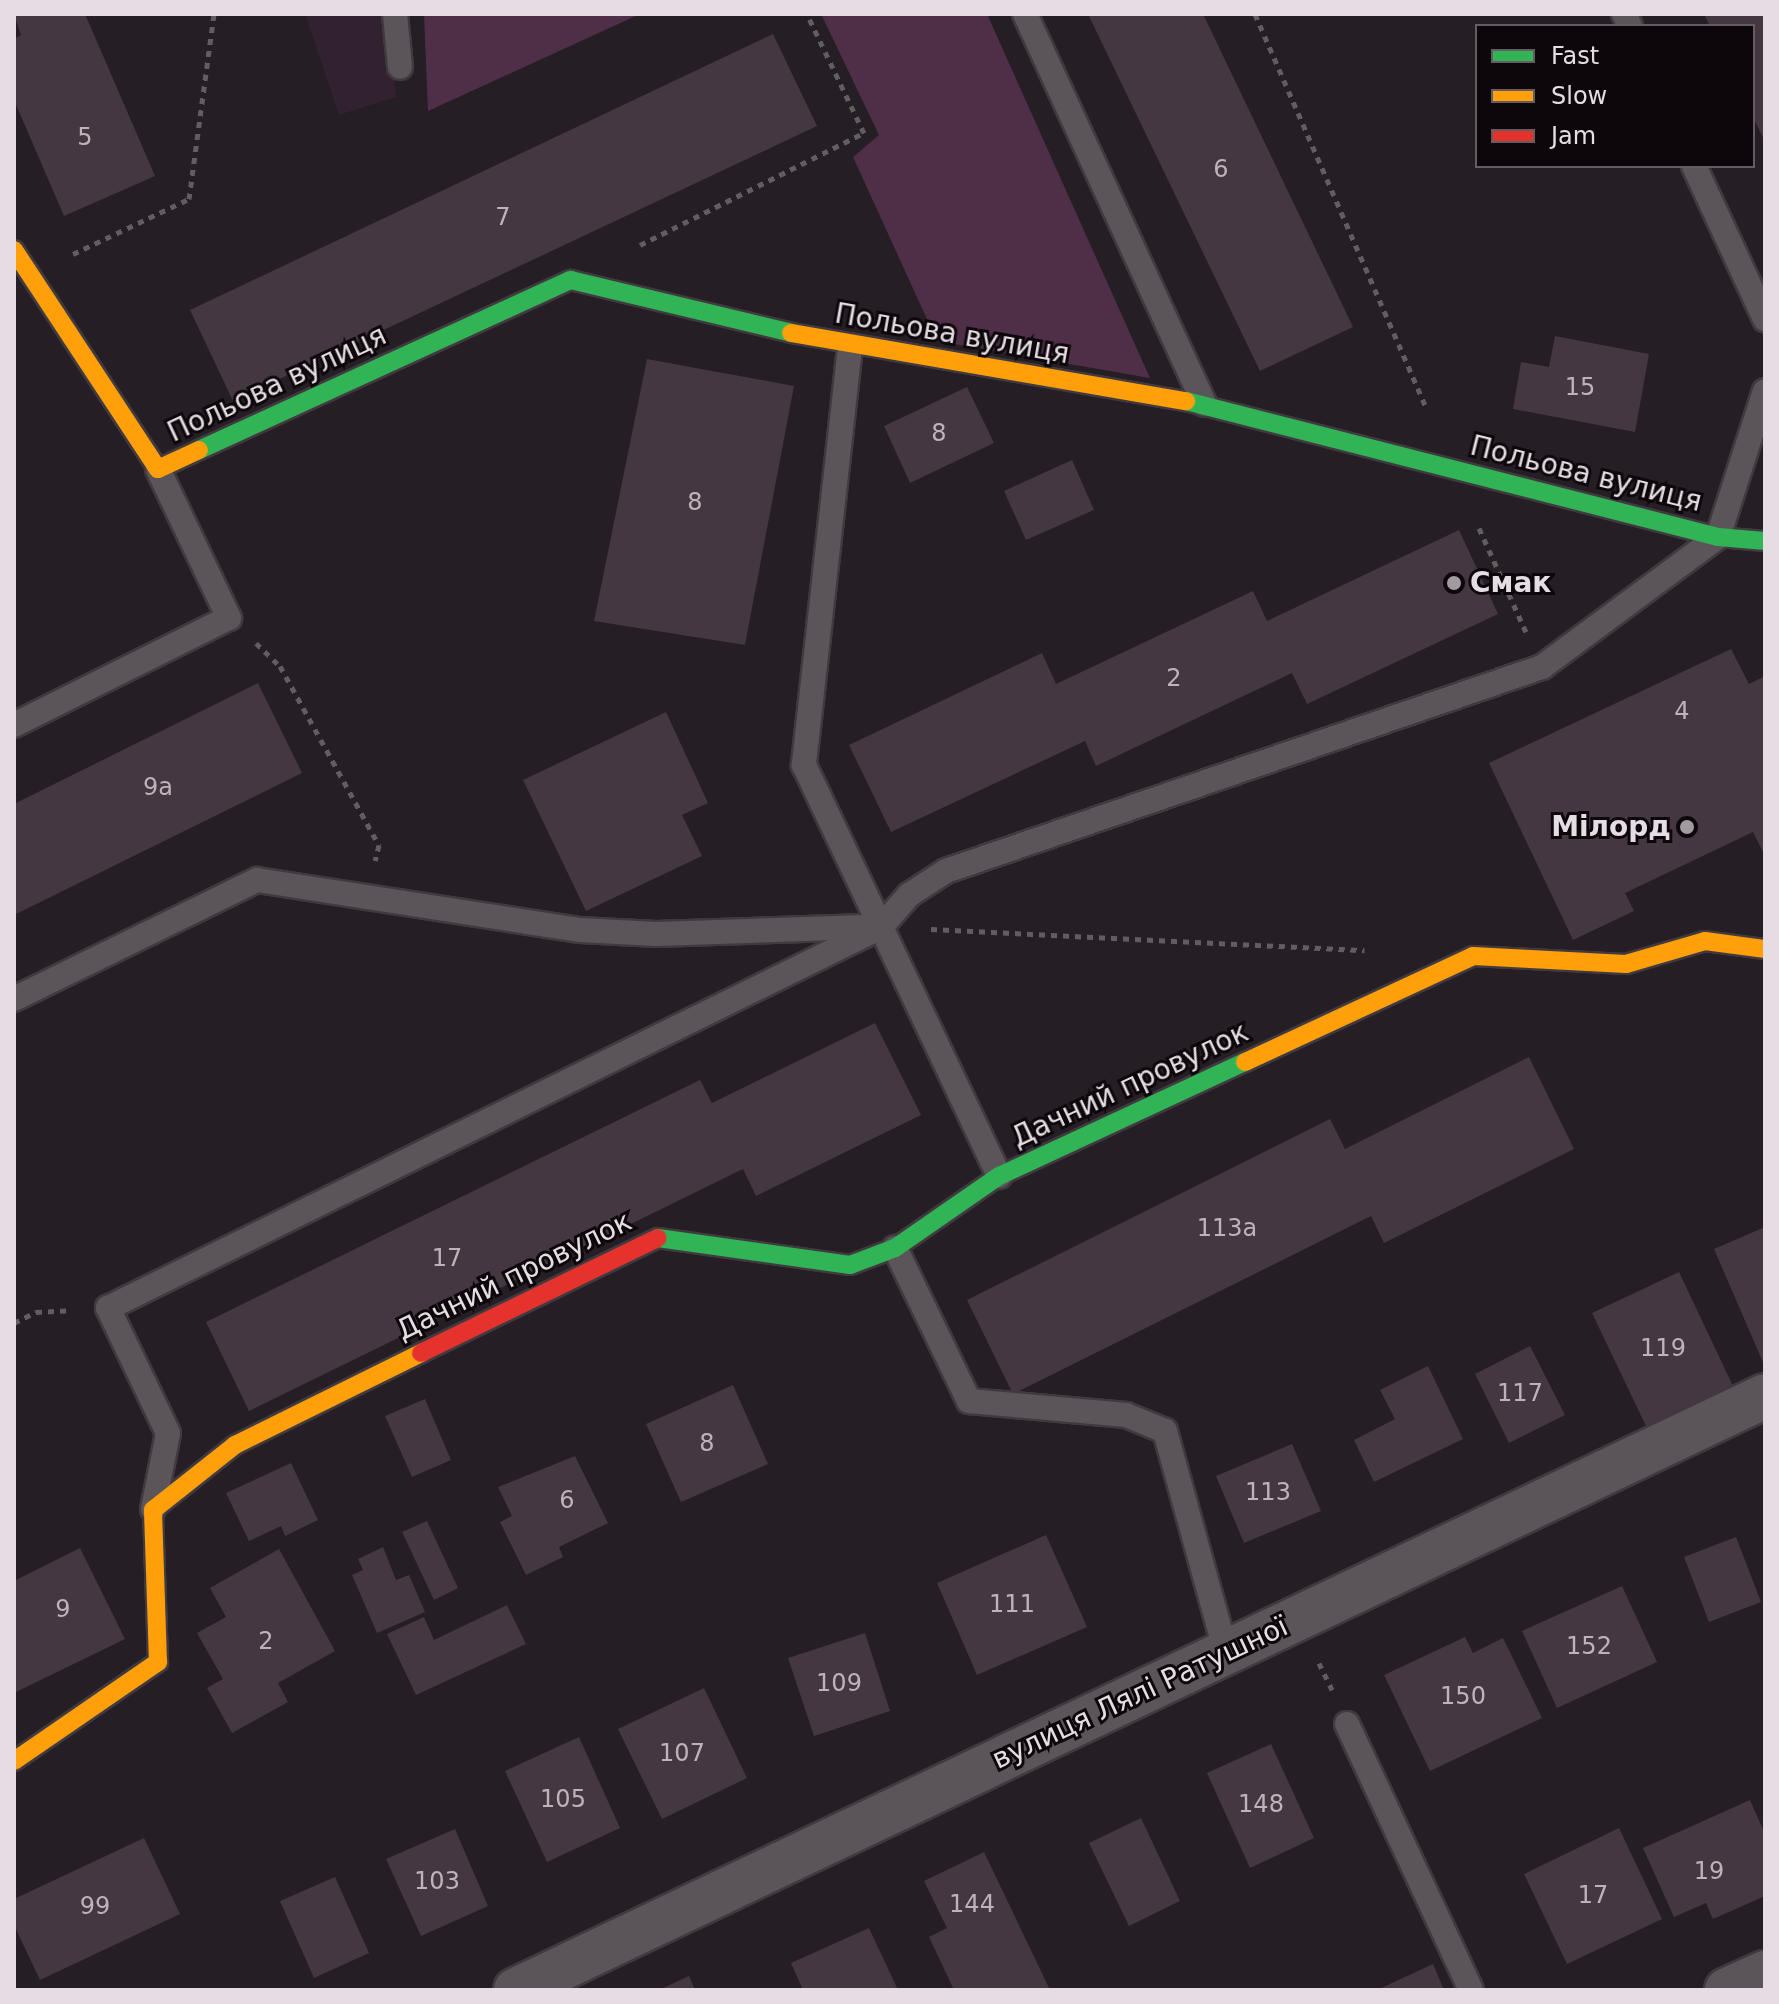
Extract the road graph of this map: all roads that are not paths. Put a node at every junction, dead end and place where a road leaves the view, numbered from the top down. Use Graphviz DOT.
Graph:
graph roads {
  1 [pos="395,14"];
  2 [pos="1025,14"];
  3 [pos="400,67"];
  4 [pos="1695,168"];
  5 [pos="14,250"];
  6 [pos="1765,319"];
  7 [pos="850,347"];
  8 [pos="1765,391"];
  9 [pos="1204,404"];
  10 [pos="158,469"];
  11 [pos="1718,537"];
  12 [pos="1765,541"];
  13 [pos="14,725"];
  14 [pos="881,927"];
  15 [pos="1765,949"];
  16 [pos="14,999"];
  17 [pos="999,1176"];
  18 [pos="895,1248"];
  19 [pos="1765,1396"];
  20 [pos="153,1510"];
  21 [pos="1226,1652"];
  22 [pos="1347,1724"];
  23 [pos="14,1761"];
  24 [pos="1765,1973"];
  25 [pos="516,1990"];
  26 [pos="1471,1990"];
  27 [pos="1727,1990"];
  1 -- 3 [label="lane"];
  2 -- 9 [label="lane"];
  4 -- 6 [label="lane"];
  5 -- 10 [label="street"];
  7 -- 9 [label="street, Польова вулиця"];
  7 -- 10 [label="street, Польова вулиця"];
  7 -- 14 [label="lane"];
  8 -- 11 [label="lane"];
  9 -- 11 [label="street, Польова вулиця"];
  10 -- 13 [label="lane"];
  11 -- 12 [label="street, Польова вулиця"];
  11 -- 14 [label="lane"];
  14 -- 16 [label="lane"];
  14 -- 17 [label="lane"];
  14 -- 20 [label="lane"];
  15 -- 17 [label="street, Дачний провулок"];
  17 -- 18 [label="street, Дачний провулок"];
  18 -- 20 [label="street, Дачний провулок"];
  18 -- 21 [label="lane"];
  19 -- 21 [label="street, вулиця Лялі Ратушної"];
  20 -- 23 [label="street"];
  21 -- 25 [label="street, вулиця Лялі Ратушної"];
  22 -- 26 [label="lane"];
  24 -- 27 [label="street"];
}
